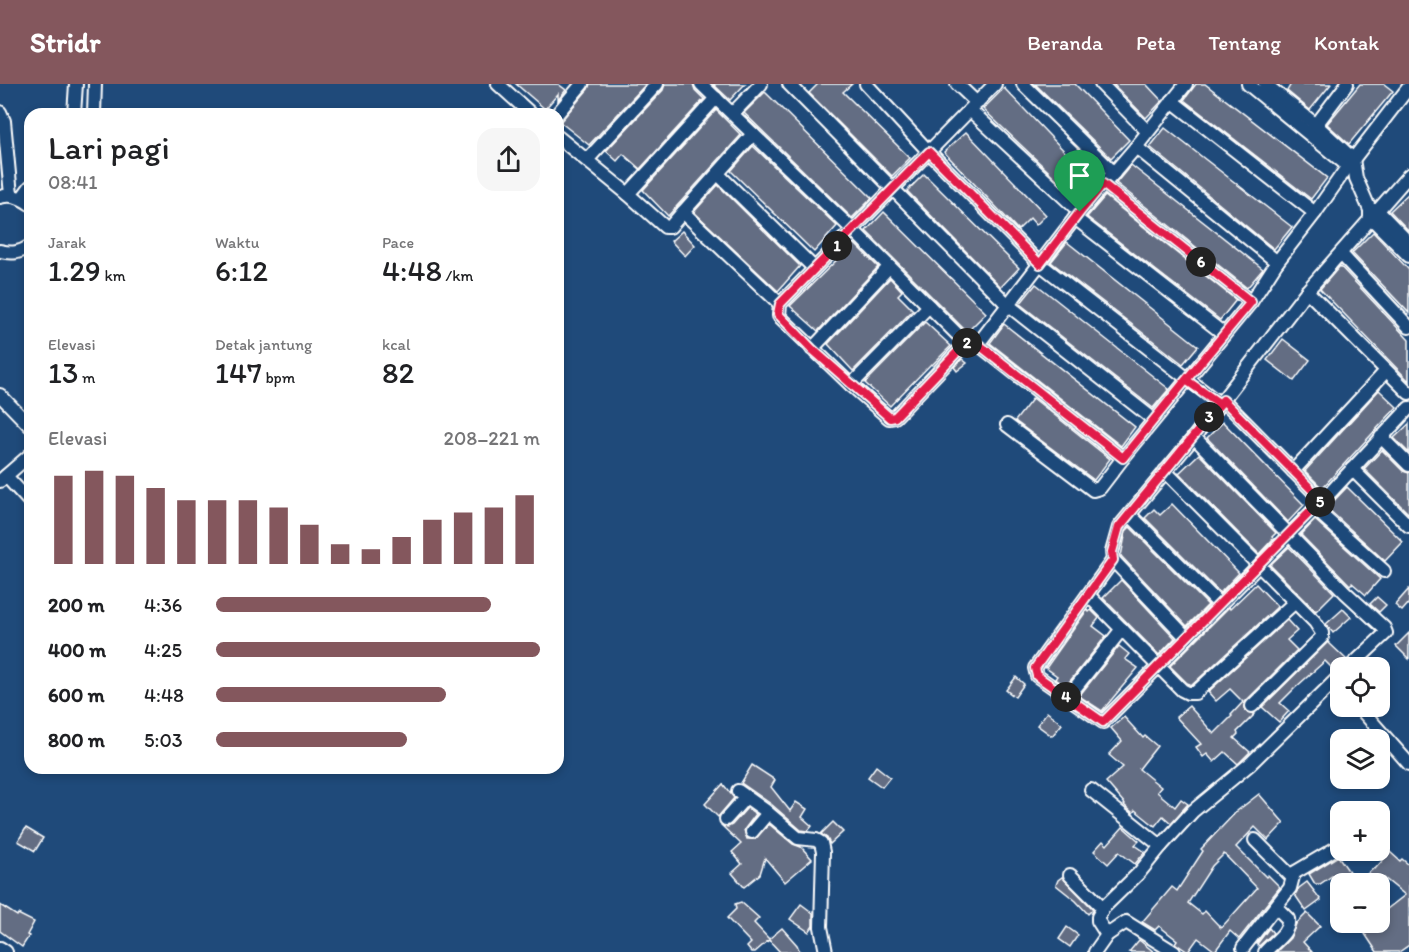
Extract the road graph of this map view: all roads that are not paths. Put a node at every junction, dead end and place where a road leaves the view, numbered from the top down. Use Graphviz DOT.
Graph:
graph roads {
  1 [pos="76,84"];
  2 [pos="94,84"];
  3 [pos="498,84"];
  4 [pos="657,84"];
  5 [pos="701,84"];
  6 [pos="761,84"];
  7 [pos="866,84"];
  8 [pos="957,84"];
  9 [pos="995,84"];
  10 [pos="1023,84"];
  11 [pos="1101,84"];
  12 [pos="1248,84"];
  13 [pos="1347,84"];
  14 [pos="575,86"];
  15 [pos="1272,86"];
  16 [pos="797,87"];
  17 [pos="1409,87"];
  18 [pos="1177,90"];
  19 [pos="716,98"];
  20 [pos="974,106"];
  21 [pos="74,108"];
  22 [pos="94,108"];
  23 [pos="524,108"];
  24 [pos="561,108"];
  25 [pos="0,112"];
  26 [pos="733,114"];
  27 [pos="1316,125"];
  28 [pos="1148,131"];
  29 [pos="753,134"];
  30 [pos="564,141"];
  31 [pos="1136,147"];
  32 [pos="929,152"];
  33 [pos="588,159"];
  34 [pos="1353,167"];
  35 [pos="4,171"];
  36 [pos="1114,173"];
  37 [pos="718,174"];
  38 [pos="1409,176"];
  39 [pos="1103,184"];
  40 [pos="894,189"];
  41 [pos="628,194"];
  42 [pos="16,199"];
  43 [pos="1372,211"];
  44 [pos="684,212"];
  45 [pos="1315,213"];
  46 [pos="1077,215"];
  47 [pos="853,230"];
  48 [pos="1409,243"];
  49 [pos="24,250"];
  50 [pos="0,251"];
  51 [pos="1341,254"];
  52 [pos="1409,256"];
  53 [pos="1277,262"];
  54 [pos="1040,264"];
  55 [pos="890,267"];
  56 [pos="814,268"];
  57 [pos="1307,291"];
  58 [pos="1251,302"];
  59 [pos="780,304"];
  60 [pos="1008,305"];
  61 [pos="929,306"];
  62 [pos="1409,327"];
  63 [pos="1224,334"];
  64 [pos="972,343"];
  65 [pos="812,349"];
  66 [pos="1386,371"];
  67 [pos="1186,380"];
  68 [pos="851,385"];
  69 [pos="1409,393"];
  70 [pos="0,395"];
  71 [pos="1221,402"];
  72 [pos="1409,408"];
  73 [pos="24,420"];
  74 [pos="1153,420"];
  75 [pos="1006,425"];
  76 [pos="1194,437"];
  77 [pos="1381,437"];
  78 [pos="1123,458"];
  79 [pos="24,460"];
  80 [pos="1409,465"];
  81 [pos="1352,469"];
  82 [pos="1165,471"];
  83 [pos="1293,471"];
  84 [pos="3,478"];
  85 [pos="24,497"];
  86 [pos="1318,505"];
  87 [pos="1130,514"];
  88 [pos="1409,526"];
  89 [pos="1289,534"];
  90 [pos="1113,560"];
  91 [pos="1258,567"];
  92 [pos="1384,571"];
  93 [pos="1088,596"];
  94 [pos="1295,602"];
  95 [pos="1220,605"];
  96 [pos="1122,629"];
  97 [pos="1187,638"];
  98 [pos="1361,657"];
  99 [pos="1158,666"];
  100 [pos="1330,688"];
  101 [pos="1067,698"];
  102 [pos="1252,706"];
  103 [pos="1368,717"];
  104 [pos="1409,764"];
  105 [pos="1091,790"];
  106 [pos="768,813"];
  107 [pos="726,819"];
  108 [pos="752,832"];
  109 [pos="1256,840"];
  110 [pos="1161,846"];
  111 [pos="1330,852"];
  112 [pos="1070,875"];
  113 [pos="1292,877"];
  114 [pos="1276,907"];
  115 [pos="1103,908"];
  116 [pos="1104,929"];
  117 [pos="0,948"];
  118 [pos="1244,951"];
  119 [pos="6,952"];
  120 [pos="826,952"];
  121 [pos="1095,952"];
  122 [pos="1174,952"];
  123 [pos="1265,952"];
  1 -- 21 [label="street"];
  2 -- 22 [label="street"];
  3 -- 23 [label="street"];
  4 -- 33 [label="street"];
  5 -- 19 [label="street"];
  6 -- 26 [label="street"];
  7 -- 32 [label="street"];
  8 -- 20 [label="street"];
  9 -- 20 [label="street"];
  10 -- 36 [label="street"];
  11 -- 28 [label="street"];
  12 -- 34 [label="street"];
  13 -- 27 [label="street"];
  14 -- 24 [label="street"];
  15 -- 27 [label="street"];
  16 -- 40 [label="street"];
  17 -- 34 [label="street"];
  18 -- 28 [label="street"];
  18 -- 45 [label="street"];
  19 -- 26 [label="street"];
  19 -- 41 [label="street"];
  20 -- 32 [label="street"];
  20 -- 46 [label="street"];
  25 -- 35 [label="street"];
  26 -- 29 [label="street"];
  27 -- 34 [label="street"];
  28 -- 31 [label="street"];
  29 -- 37 [label="street"];
  29 -- 47 [label="street"];
  30 -- 33 [label="street"];
  31 -- 36 [label="street"];
  31 -- 53 [label="street"];
  32 -- 40 [label="street"];
  32 -- 54 [label="street"];
  33 -- 41 [label="street"];
  34 -- 43 [label="street"];
  34 -- 45 [label="street"];
  35 -- 42 [label="street"];
  36 -- 39 [label="street"];
  37 -- 44 [label="street"];
  37 -- 56 [label="street"];
  38 -- 43 [label="street"];
  39 -- 46 [label="street"];
  39 -- 58 [label="street"];
  40 -- 47 [label="street"];
  40 -- 60 [label="street"];
  41 -- 44 [label="street"];
  43 -- 48 [label="street"];
  43 -- 51 [label="street"];
  43 -- 52 [label="street"];
  44 -- 59 [label="street"];
  45 -- 53 [label="street"];
  46 -- 54 [label="street"];
  46 -- 63 [label="street"];
  47 -- 55 [label="street"];
  47 -- 56 [label="street"];
  49 -- 50 [label="street"];
  51 -- 57 [label="street"];
  51 -- 62 [label="street"];
  53 -- 58 [label="street"];
  54 -- 60 [label="street"];
  54 -- 67 [label="street"];
  55 -- 61 [label="street"];
  55 -- 65 [label="street"];
  56 -- 59 [label="street"];
  57 -- 66 [label="street"];
  57 -- 71 [label="street"];
  58 -- 63 [label="street"];
  59 -- 65 [label="street"];
  60 -- 64 [label="street"];
  60 -- 74 [label="street"];
  61 -- 64 [label="street"];
  61 -- 68 [label="street"];
  63 -- 67 [label="street"];
  64 -- 68 [label="street"];
  64 -- 78 [label="street"];
  65 -- 68 [label="street"];
  66 -- 69 [label="street"];
  66 -- 83 [label="street"];
  67 -- 71 [label="street"];
  67 -- 74 [label="street"];
  70 -- 73 [label="street"];
  71 -- 76 [label="street"];
  71 -- 83 [label="street"];
  72 -- 77 [label="street"];
  74 -- 78 [label="street"];
  75 -- 78 [label="street"];
  76 -- 82 [label="street"];
  76 -- 89 [label="street"];
  77 -- 80 [label="street"];
  77 -- 81 [label="street"];
  79 -- 84 [label="street"];
  81 -- 86 [label="street"];
  81 -- 88 [label="street"];
  82 -- 87 [label="street"];
  82 -- 91 [label="street"];
  83 -- 86 [label="street"];
  84 -- 85 [label="street"];
  86 -- 89 [label="street"];
  86 -- 92 [label="street"];
  87 -- 90 [label="street"];
  87 -- 95 [label="street"];
  89 -- 91 [label="street"];
  89 -- 98 [label="street"];
  90 -- 93 [label="street"];
  90 -- 97 [label="street"];
  91 -- 94 [label="street"];
  91 -- 95 [label="street"];
  93 -- 96 [label="street"];
  93 -- 101 [label="street"];
  94 -- 99 [label="street"];
  94 -- 102 [label="street"];
  95 -- 97 [label="street"];
  96 -- 99 [label="street"];
  96 -- 101 [label="street"];
  97 -- 99 [label="street"];
  99 -- 101 [label="street"];
  100 -- 110 [label="street"];
  103 -- 104 [label="street"];
  105 -- 110 [label="street"];
  106 -- 107 [label="street"];
  106 -- 108 [label="street"];
  106 -- 120 [label="street"];
  109 -- 113 [label="street"];
  110 -- 115 [label="street"];
  111 -- 113 [label="street"];
  112 -- 115 [label="street"];
  113 -- 114 [label="street"];
  114 -- 118 [label="street"];
  114 -- 123 [label="street"];
  115 -- 116 [label="street"];
  116 -- 121 [label="street"];
  116 -- 122 [label="street"];
  117 -- 119 [label="street"];
}
